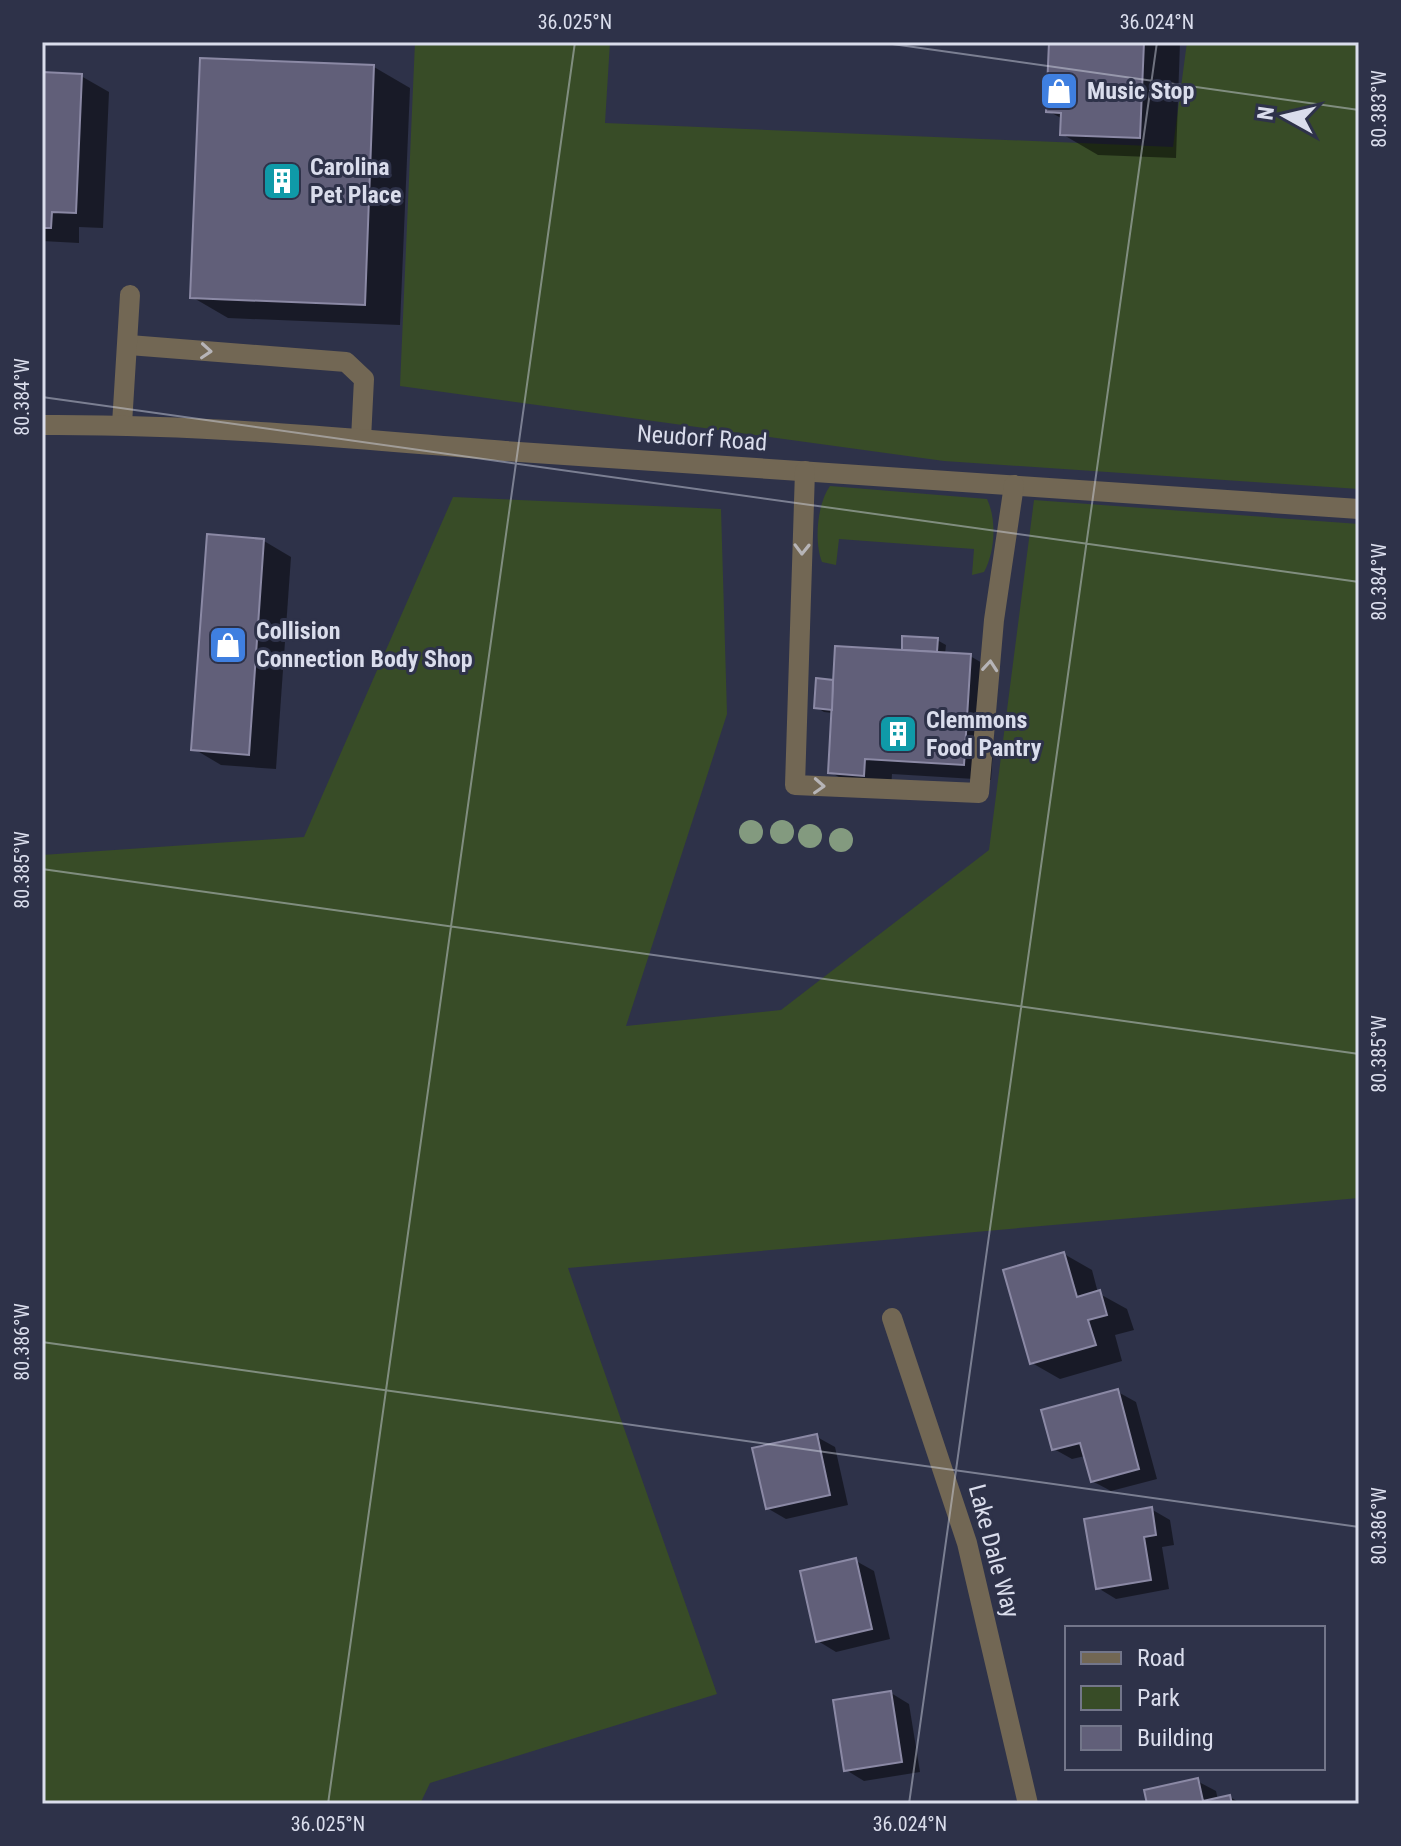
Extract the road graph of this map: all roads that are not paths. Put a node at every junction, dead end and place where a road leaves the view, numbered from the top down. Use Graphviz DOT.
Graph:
graph roads {
  1 [pos="130,295"];
  2 [pos="129,345"];
  3 [pos="122,424"];
  4 [pos="42,425"];
  5 [pos="361,439"];
  6 [pos="805,471"];
  7 [pos="1014,485"];
  8 [pos="1359,509"];
  9 [pos="892,1318"];
  10 [pos="1028,1804"];
  1 -- 2 [label="street"];
  2 -- 3 [label="street"];
  2 -- 5 [label="street, one-way"];
  3 -- 4 [label="street, Neudorf Road"];
  3 -- 5 [label="street, Neudorf Road"];
  5 -- 6 [label="street, Neudorf Road"];
  6 -- 7 [label="street, Neudorf Road"];
  6 -- 7 [label="street, one-way"];
  7 -- 8 [label="street, Neudorf Road"];
  9 -- 10 [label="street, Lake Dale Way"];
}
